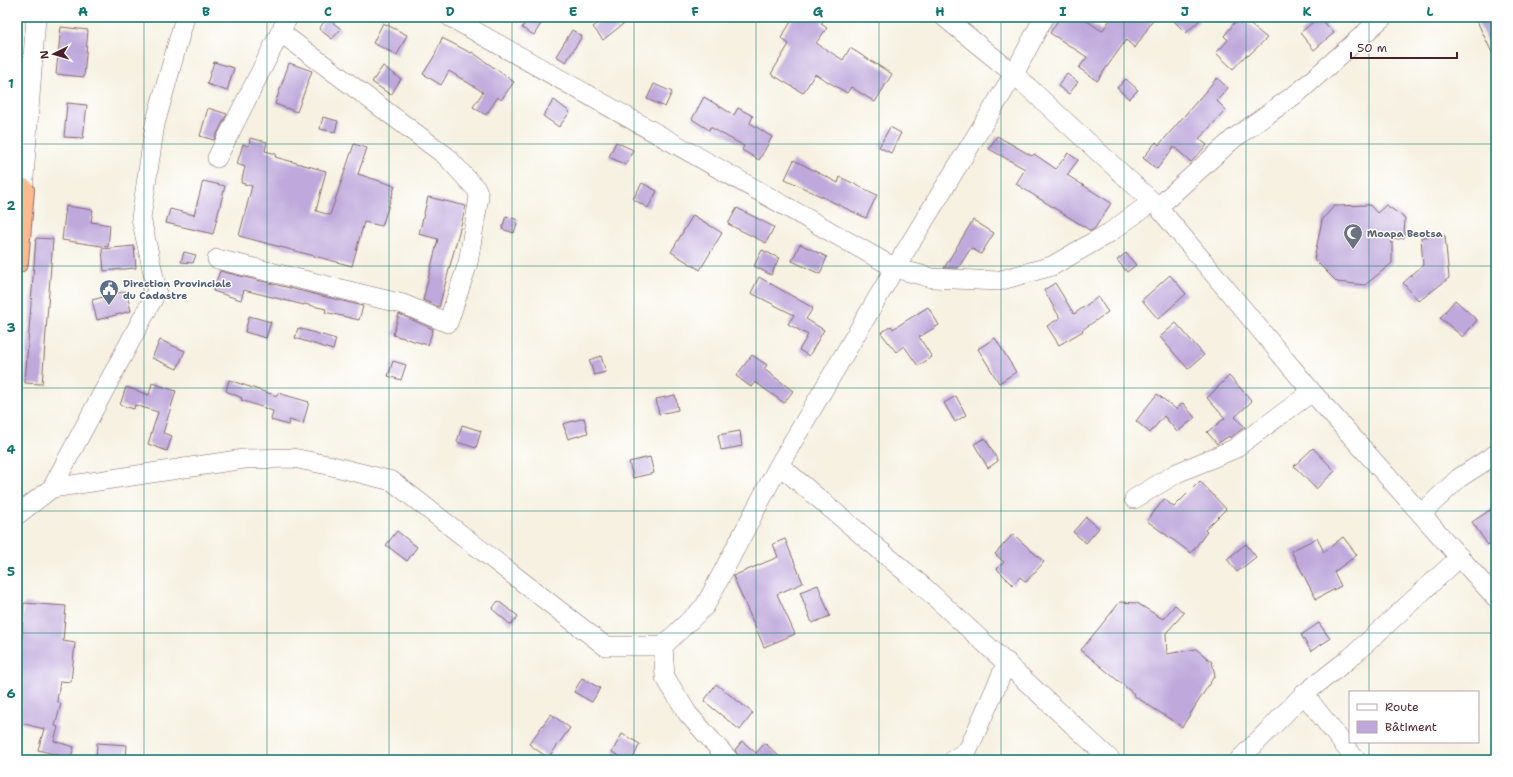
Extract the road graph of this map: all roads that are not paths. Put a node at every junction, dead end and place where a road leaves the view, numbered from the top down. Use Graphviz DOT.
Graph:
graph roads {
  1 [pos="36,17"];
  2 [pos="185,17"];
  3 [pos="450,17"];
  4 [pos="944,17"];
  5 [pos="1044,17"];
  6 [pos="1383,17"];
  7 [pos="284,24"];
  8 [pos="1014,74"];
  9 [pos="21,150"];
  10 [pos="217,158"];
  11 [pos="20,189"];
  12 [pos="1155,205"];
  13 [pos="218,259"];
  14 [pos="17,262"];
  15 [pos="895,268"];
  16 [pos="1312,392"];
  17 [pos="1496,454"];
  18 [pos="779,465"];
  19 [pos="52,488"];
  20 [pos="1134,499"];
  21 [pos="1422,513"];
  22 [pos="17,515"];
  23 [pos="1460,557"];
  24 [pos="1496,598"];
  25 [pos="662,646"];
  26 [pos="1007,662"];
  27 [pos="1304,694"];
  28 [pos="728,760"];
  29 [pos="953,760"];
  30 [pos="1111,760"];
  31 [pos="1240,760"];
  32 [pos="1356,760"];
  1 -- 9 [label="street"];
  2 -- 19 [label="street"];
  3 -- 15 [label="street"];
  4 -- 8 [label="street"];
  5 -- 8 [label="street"];
  6 -- 12 [label="street"];
  7 -- 10 [label="street"];
  7 -- 13 [label="street"];
  8 -- 12 [label="street"];
  8 -- 15 [label="street"];
  9 -- 11 [label="street"];
  11 -- 14 [label="highway"];
  12 -- 15 [label="street"];
  12 -- 16 [label="street"];
  15 -- 18 [label="street"];
  16 -- 20 [label="street"];
  16 -- 21 [label="street"];
  17 -- 21 [label="street"];
  18 -- 25 [label="street"];
  18 -- 26 [label="street"];
  19 -- 22 [label="street"];
  19 -- 25 [label="street"];
  21 -- 23 [label="street"];
  23 -- 24 [label="street"];
  23 -- 27 [label="street"];
  25 -- 28 [label="street"];
  26 -- 29 [label="street"];
  26 -- 30 [label="street"];
  27 -- 31 [label="street"];
  27 -- 32 [label="street"];
}
